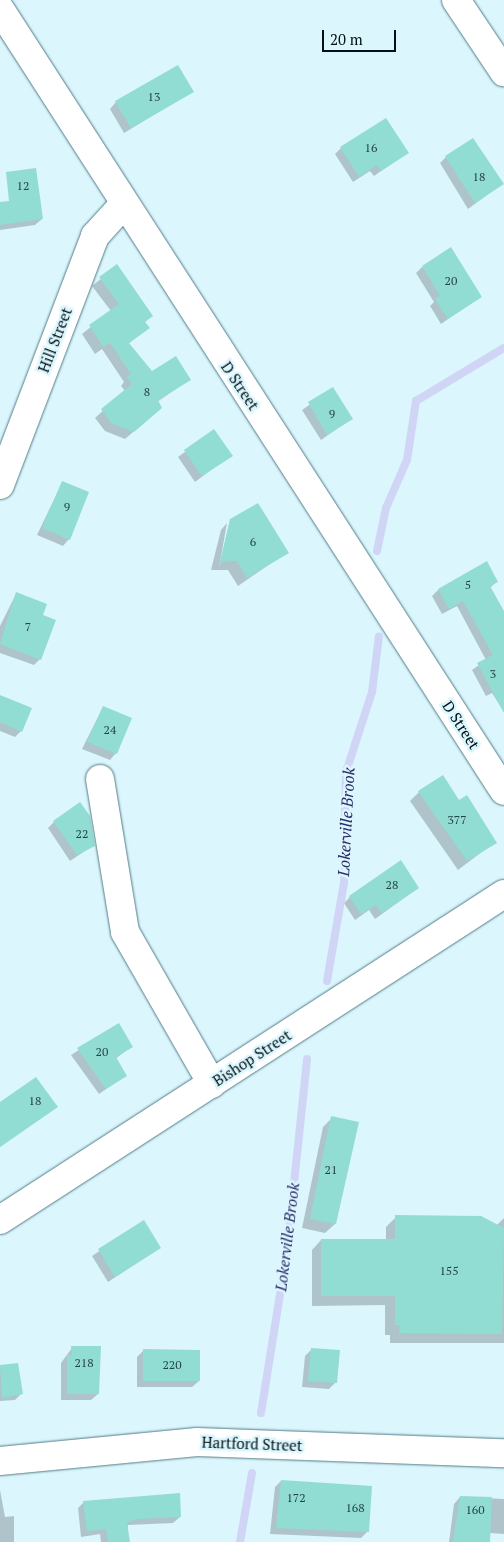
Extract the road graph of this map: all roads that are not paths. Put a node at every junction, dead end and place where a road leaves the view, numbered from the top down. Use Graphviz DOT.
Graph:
graph roads {
  1 [pos="456,0"];
  2 [pos="0,9"];
  3 [pos="504,72"];
  4 [pos="123,205"];
  5 [pos="0,485"];
  6 [pos="100,779"];
  7 [pos="504,791"];
  8 [pos="504,894"];
  9 [pos="212,1084"];
  10 [pos="0,1220"];
  11 [pos="504,1453"];
  12 [pos="0,1461"];
  1 -- 3 [label="street"];
  2 -- 4 [label="street, D Street"];
  4 -- 5 [label="street, Hill Street"];
  4 -- 7 [label="street, D Street"];
  6 -- 9 [label="street"];
  8 -- 9 [label="street, Bishop Street"];
  9 -- 10 [label="street, Bishop Street"];
  11 -- 12 [label="street, Hartford Street"];
}
